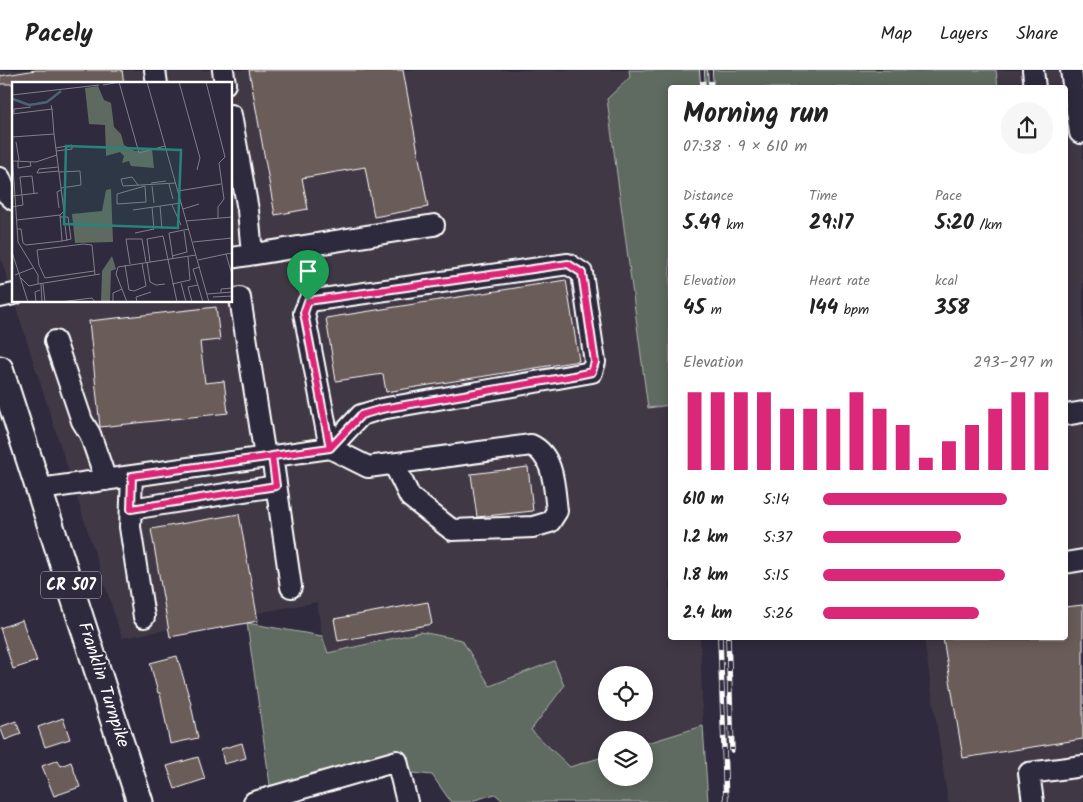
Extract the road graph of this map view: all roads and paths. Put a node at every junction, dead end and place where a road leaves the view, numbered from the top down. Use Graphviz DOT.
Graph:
graph roads {
  1 [pos="1033,70"];
  2 [pos="1071,70"];
  3 [pos="1035,85"];
  4 [pos="232,121"];
  5 [pos="1076,133"];
  6 [pos="0,178"];
  7 [pos="12,198"];
  8 [pos="434,224"];
  9 [pos="252,254"];
  10 [pos="232,258"];
  11 [pos="240,298"];
  12 [pos="55,342"];
  13 [pos="0,369"];
  14 [pos="1083,412"];
  15 [pos="7,414"];
  16 [pos="1068,414"];
  17 [pos="330,448"];
  18 [pos="268,457"];
  19 [pos="394,464"];
  20 [pos="132,476"];
  21 [pos="106,480"];
  22 [pos="276,486"];
  23 [pos="40,489"];
  24 [pos="131,509"];
  25 [pos="1083,560"];
  26 [pos="1068,562"];
  27 [pos="291,587"];
  28 [pos="144,617"];
  29 [pos="1083,766"];
  30 [pos="140,802"];
  31 [pos="254,802"];
  32 [pos="407,802"];
  33 [pos="1033,802"];
  1 -- 3 [label="street"];
  2 -- 5 [label="street"];
  4 -- 9 [label="street"];
  6 -- 7 [label="street"];
  8 -- 9 [label="street"];
  9 -- 10 [label="street"];
  11 -- 18 [label="street"];
  12 -- 21 [label="street"];
  13 -- 15 [label="main road, Franklin Turnpike / CR 507"];
  14 -- 16 [label="street"];
  15 -- 23 [label="main road, Franklin Turnpike / CR 507"];
  17 -- 17 [label="street"];
  17 -- 18 [label="street"];
  17 -- 19 [label="street"];
  18 -- 20 [label="street"];
  18 -- 22 [label="street"];
  19 -- 19 [label="street"];
  20 -- 21 [label="street"];
  20 -- 24 [label="street"];
  21 -- 23 [label="street"];
  22 -- 24 [label="street"];
  22 -- 27 [label="street"];
  23 -- 30 [label="main road, Franklin Turnpike / CR 507"];
  24 -- 28 [label="street"];
  25 -- 26 [label="street"];
  29 -- 33 [label="street"];
  31 -- 32 [label="street"];
}
